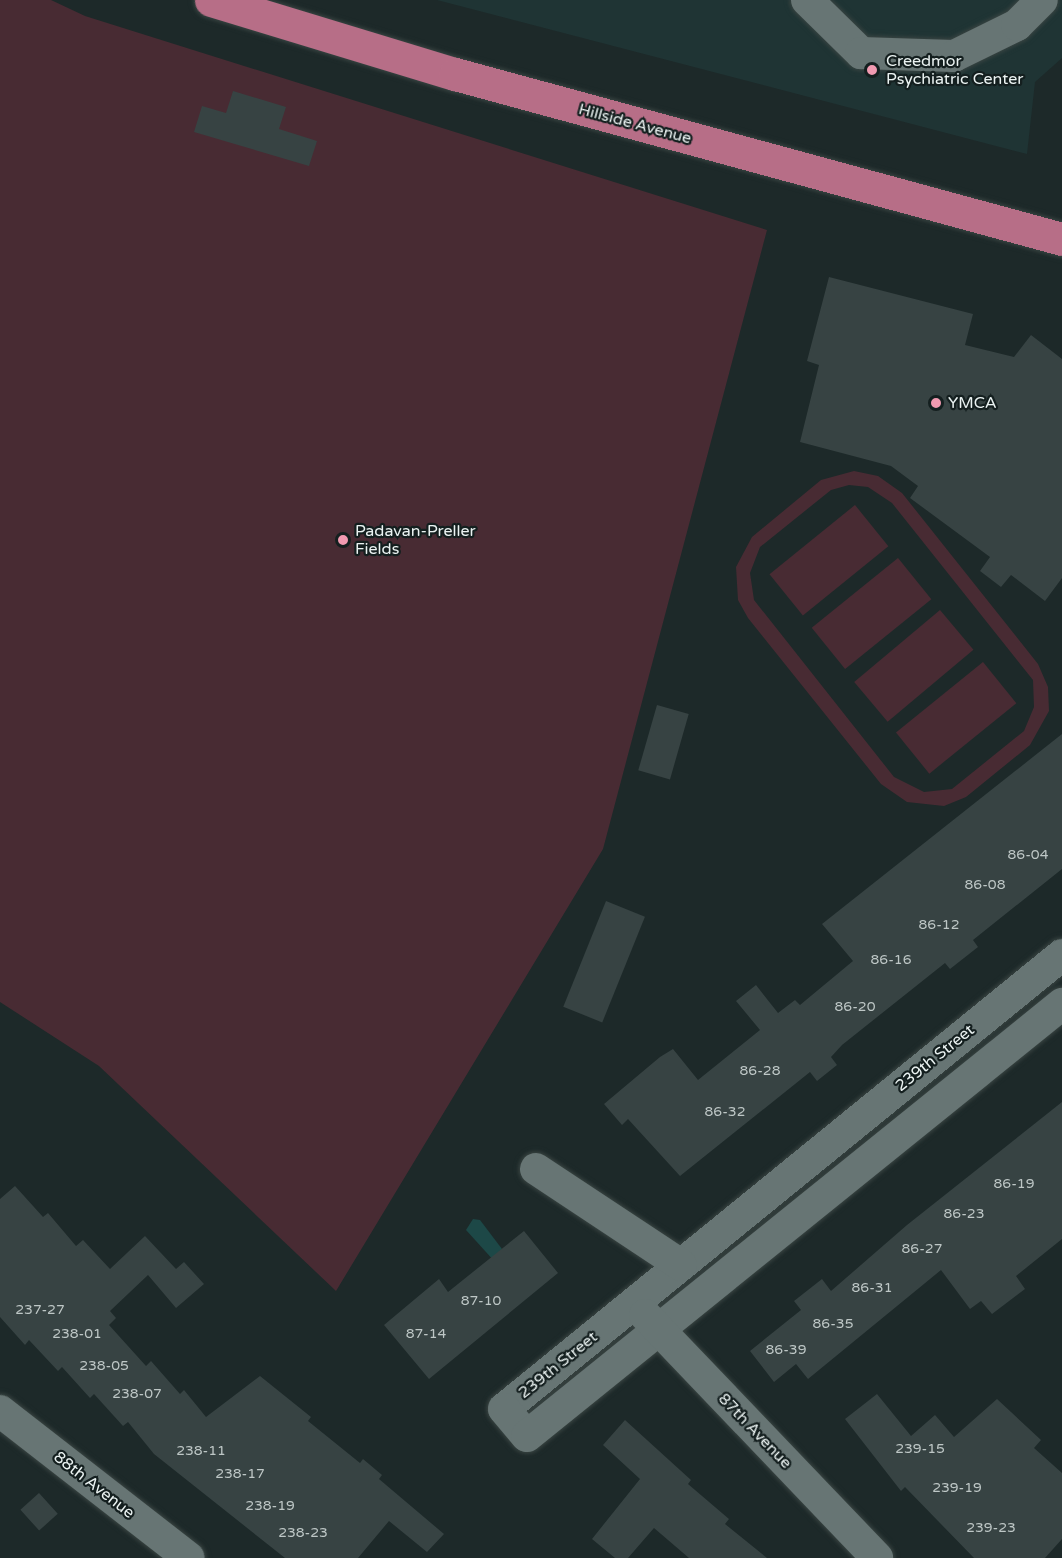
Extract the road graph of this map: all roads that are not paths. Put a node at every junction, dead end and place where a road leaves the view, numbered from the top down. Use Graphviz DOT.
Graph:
graph roads {
  1 [pos="211,0"];
  2 [pos="807,0"];
  3 [pos="1042,0"];
  4 [pos="1062,239"];
  5 [pos="1062,955"];
  6 [pos="1062,1004"];
  7 [pos="536,1169"];
  8 [pos="681,1265"];
  9 [pos="634,1303"];
  10 [pos="658,1330"];
  11 [pos="0,1411"];
  12 [pos="189,1558"];
  13 [pos="877,1558"];
  1 -- 4 [label="main road, Hillside Avenue"];
  2 -- 3 [label="street"];
  5 -- 8 [label="street, 239th Street"];
  6 -- 10 [label="street, 239th Street"];
  7 -- 8 [label="street"];
  8 -- 9 [label="street, 239th Street"];
  9 -- 10 [label="street, 87th Avenue"];
  9 -- 10 [label="street, 239th Street"];
  10 -- 13 [label="street, 87th Avenue"];
  11 -- 12 [label="street, 88th Avenue"];
}
